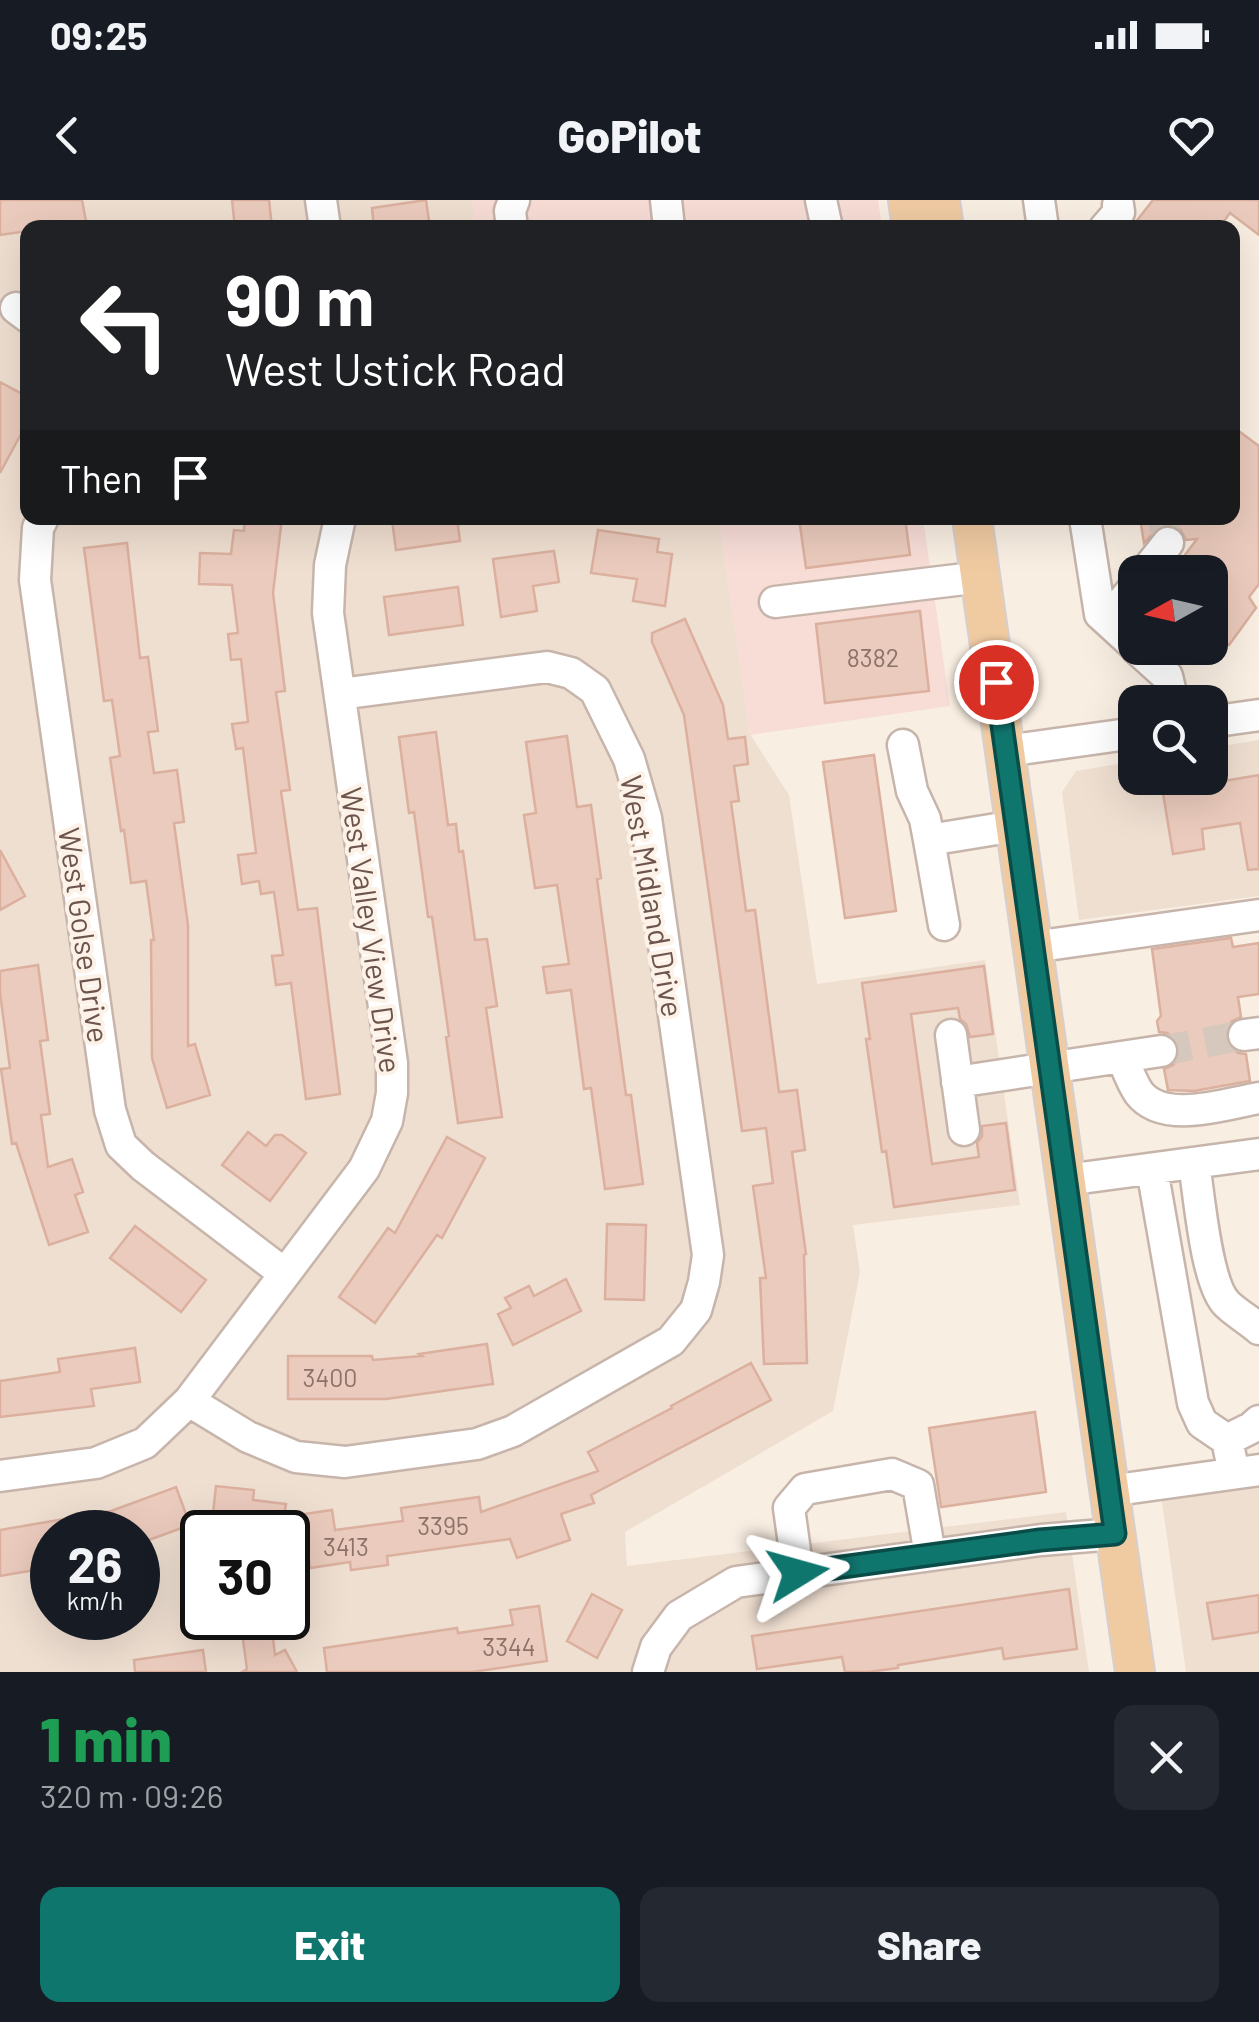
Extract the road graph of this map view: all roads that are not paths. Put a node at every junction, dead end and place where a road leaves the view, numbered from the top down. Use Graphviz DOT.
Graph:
graph roads {
  1 [pos="40,525"];
  2 [pos="339,525"];
  3 [pos="973,525"];
  4 [pos="1087,525"];
  5 [pos="1168,543"];
  6 [pos="1158,555"];
  7 [pos="980,577"];
  8 [pos="776,602"];
  9 [pos="1118,605"];
  10 [pos="1100,614"];
  11 [pos="1118,630"];
  12 [pos="1155,665"];
  13 [pos="1169,685"];
  14 [pos="340,694"];
  15 [pos="1259,715"];
  16 [pos="1228,719"];
  17 [pos="1118,735"];
  18 [pos="903,746"];
  19 [pos="1006,751"];
  20 [pos="1015,826"];
  21 [pos="929,840"];
  22 [pos="1259,915"];
  23 [pos="944,924"];
  24 [pos="1034,947"];
  25 [pos="951,1035"];
  26 [pos="1161,1051"];
  27 [pos="1122,1057"];
  28 [pos="1049,1068"];
  29 [pos="957,1082"];
  30 [pos="1259,1098"];
  31 [pos="964,1130"];
  32 [pos="1259,1154"];
  33 [pos="1194,1163"];
  34 [pos="1152,1169"];
  35 [pos="1066,1180"];
  36 [pos="285,1274"];
  37 [pos="1259,1329"];
  38 [pos="189,1401"];
  39 [pos="1259,1421"];
  40 [pos="1227,1440"];
  41 [pos="1246,1472"];
  42 [pos="0,1476"];
  43 [pos="1108,1490"];
  44 [pos="1115,1534"];
  45 [pos="930,1555"];
  46 [pos="798,1573"];
  47 [pos="648,1672"];
  48 [pos="1134,1672"];
  1 -- 36 [label="street, West Golse Drive"];
  2 -- 14 [label="street, West Valley View Drive"];
  3 -- 7 [label="main road"];
  4 -- 10 [label="street"];
  5 -- 6 [label="street"];
  7 -- 8 [label="street"];
  7 -- 19 [label="main road"];
  9 -- 10 [label="street"];
  10 -- 11 [label="street"];
  12 -- 13 [label="street"];
  14 -- 36 [label="street, West Valley View Drive"];
  14 -- 38 [label="street, West Midland Drive"];
  15 -- 16 [label="street"];
  17 -- 19 [label="street"];
  18 -- 21 [label="street"];
  19 -- 20 [label="main road"];
  20 -- 21 [label="street"];
  20 -- 24 [label="main road"];
  21 -- 23 [label="street"];
  22 -- 24 [label="street"];
  24 -- 28 [label="main road"];
  25 -- 29 [label="street"];
  26 -- 27 [label="street"];
  27 -- 28 [label="street"];
  27 -- 30 [label="street"];
  28 -- 29 [label="street"];
  28 -- 35 [label="main road"];
  29 -- 31 [label="street"];
  32 -- 33 [label="street"];
  33 -- 34 [label="street"];
  33 -- 37 [label="street"];
  34 -- 35 [label="street"];
  34 -- 40 [label="street"];
  35 -- 43 [label="main road"];
  36 -- 38 [label="street, West Valley View Drive"];
  38 -- 42 [label="street, West Valley View Drive"];
  39 -- 40 [label="street"];
  40 -- 41 [label="street"];
  41 -- 43 [label="street"];
  43 -- 44 [label="main road"];
  44 -- 45 [label="street"];
  44 -- 48 [label="main road"];
  45 -- 46 [label="street"];
  45 -- 46 [label="street"];
  46 -- 47 [label="street"];
}
